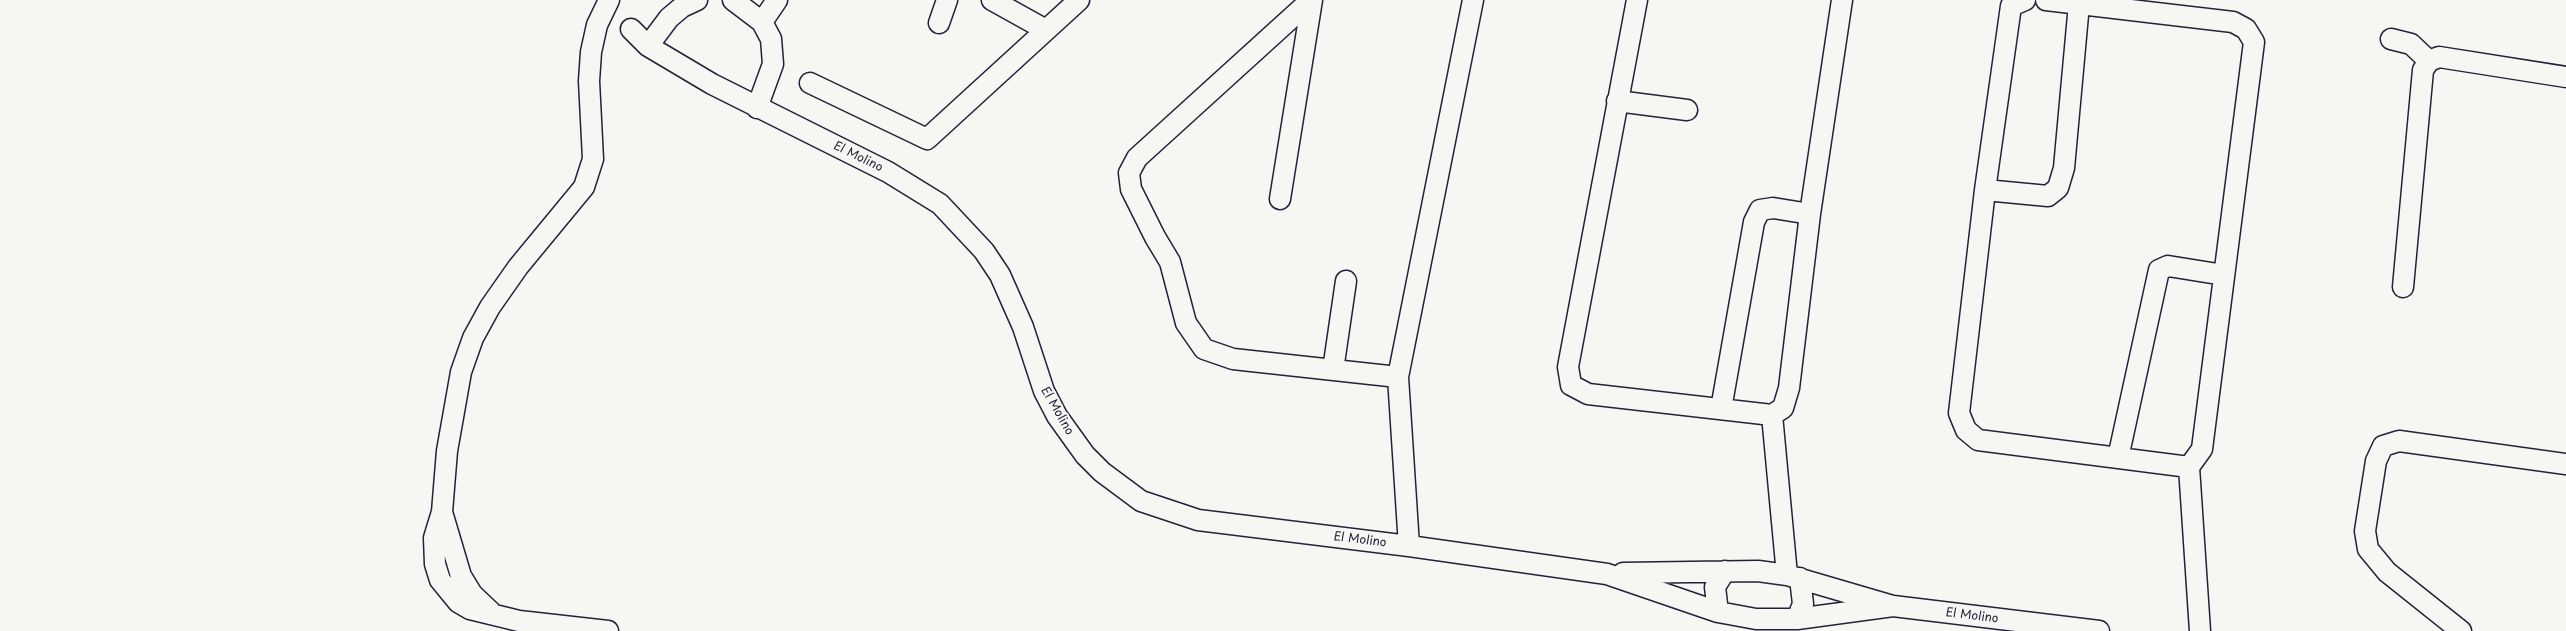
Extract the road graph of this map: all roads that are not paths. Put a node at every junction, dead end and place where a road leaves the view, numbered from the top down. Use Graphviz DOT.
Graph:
graph roads {
  1 [pos="610,0"];
  2 [pos="697,0"];
  3 [pos="733,0"];
  4 [pos="777,0"];
  5 [pos="947,0"];
  6 [pos="992,0"];
  7 [pos="1079,0"];
  8 [pos="1311,0"];
  9 [pos="1473,0"];
  10 [pos="1637,0"];
  11 [pos="1842,0"];
  12 [pos="2025,0"];
  13 [pos="2046,0"];
  14 [pos="2080,4"];
  15 [pos="762,22"];
  16 [pos="939,23"];
  17 [pos="631,29"];
  18 [pos="1046,30"];
  19 [pos="2391,39"];
  20 [pos="648,46"];
  21 [pos="2429,61"];
  22 [pos="2566,77"];
  23 [pos="810,83"];
  24 [pos="1617,101"];
  25 [pos="757,108"];
  26 [pos="1688,110"];
  27 [pos="1985,190"];
  28 [pos="1280,199"];
  29 [pos="1810,214"];
  30 [pos="2224,275"];
  31 [pos="1346,281"];
  32 [pos="2403,287"];
  33 [pos="1333,370"];
  34 [pos="1398,377"];
  35 [pos="1721,409"];
  36 [pos="1772,415"];
  37 [pos="2118,458"];
  38 [pos="2566,464"];
  39 [pos="2189,468"];
  40 [pos="1409,546"];
  41 [pos="1725,571"];
  42 [pos="1607,574"];
  43 [pos="1794,577"];
  44 [pos="1892,606"];
  45 [pos="1718,612"];
  46 [pos="1796,619"];
  47 [pos="1755,625"];
  48 [pos="608,631"];
  49 [pos="2099,631"];
  50 [pos="2200,631"];
  51 [pos="2465,631"];
  1 -- 48 [label="street"];
  2 -- 20 [label="street"];
  3 -- 15 [label="street"];
  4 -- 15 [label="street"];
  5 -- 16 [label="street"];
  6 -- 18 [label="street"];
  7 -- 18 [label="street"];
  8 -- 28 [label="street"];
  8 -- 33 [label="street"];
  9 -- 34 [label="street"];
  10 -- 24 [label="street"];
  11 -- 29 [label="street"];
  12 -- 27 [label="street"];
  13 -- 14 [label="street"];
  14 -- 27 [label="street"];
  14 -- 30 [label="street"];
  15 -- 25 [label="street"];
  17 -- 20 [label="street, El Molino"];
  18 -- 23 [label="street"];
  19 -- 21 [label="street"];
  20 -- 25 [label="street, El Molino"];
  21 -- 22 [label="street"];
  21 -- 32 [label="street"];
  24 -- 26 [label="street"];
  24 -- 35 [label="street"];
  25 -- 40 [label="street, El Molino"];
  27 -- 37 [label="street"];
  29 -- 35 [label="street"];
  29 -- 36 [label="street"];
  30 -- 37 [label="street"];
  30 -- 39 [label="street"];
  31 -- 33 [label="street"];
  33 -- 34 [label="street"];
  34 -- 40 [label="street"];
  35 -- 36 [label="street"];
  36 -- 43 [label="street"];
  37 -- 39 [label="street"];
  38 -- 51 [label="street"];
  39 -- 50 [label="street"];
  40 -- 42 [label="street, El Molino"];
  41 -- 42 [label="street, El Molino"];
  41 -- 43 [label="street, El Molino"];
  41 -- 45 [label="street"];
  42 -- 45 [label="street, El Molino"];
  43 -- 44 [label="street, El Molino"];
  43 -- 46 [label="street"];
  44 -- 46 [label="street, El Molino"];
  44 -- 49 [label="street, El Molino"];
  45 -- 47 [label="street, El Molino"];
  46 -- 47 [label="street, El Molino"];
}
